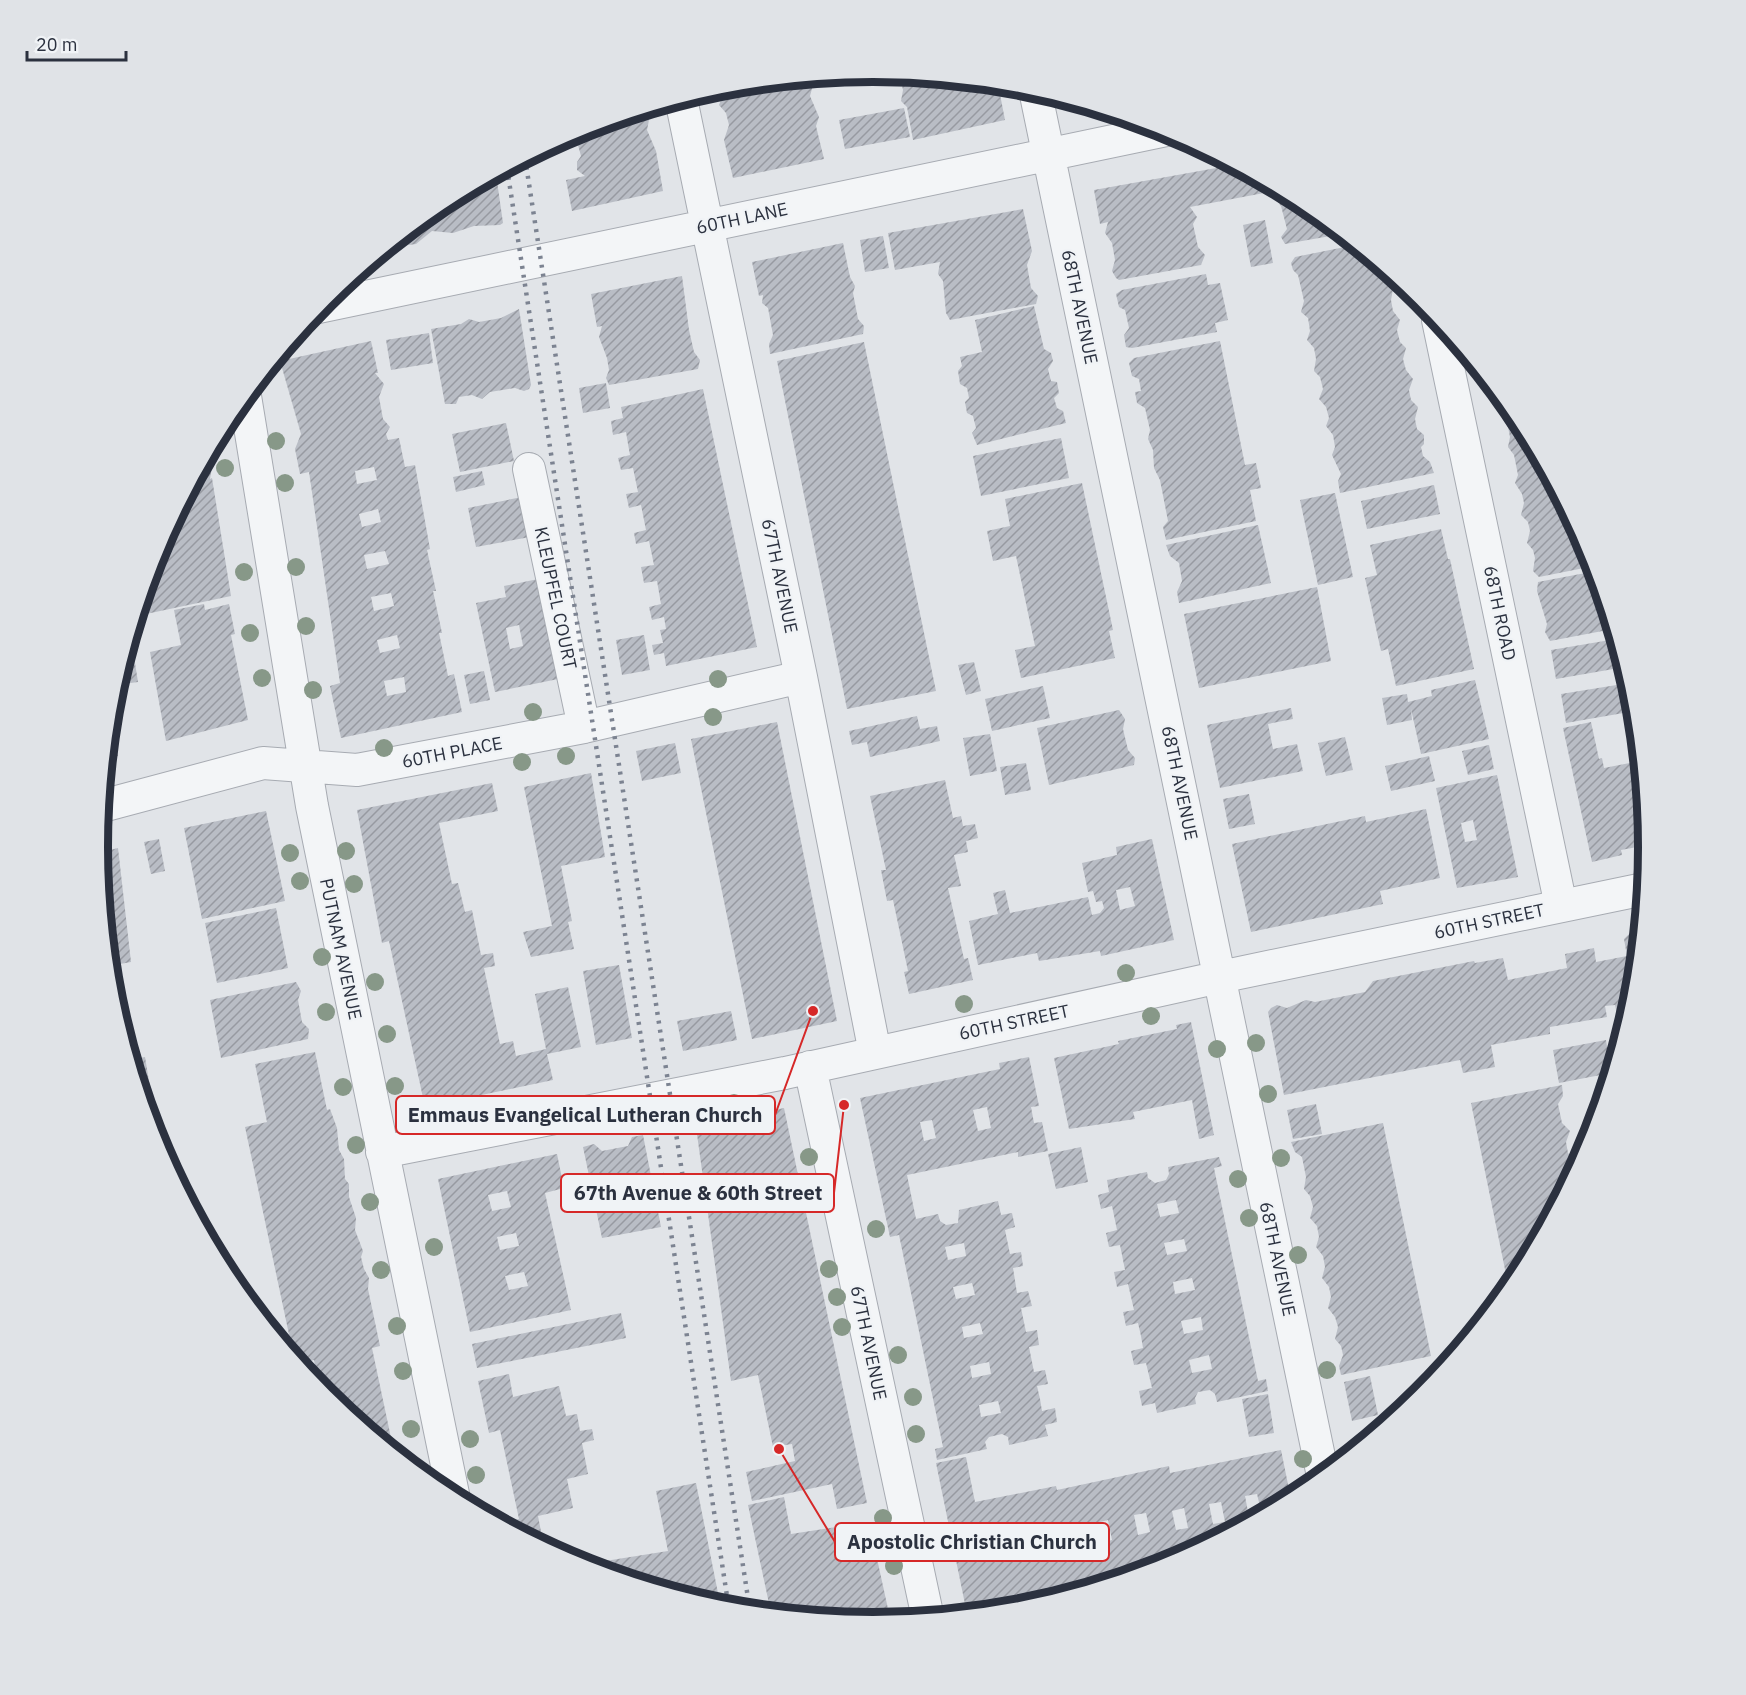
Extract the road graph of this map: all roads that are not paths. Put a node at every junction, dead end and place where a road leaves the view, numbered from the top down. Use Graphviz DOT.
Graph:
graph roads {
  1 [pos="1037,101"];
  2 [pos="683,107"];
  3 [pos="1148,134"];
  4 [pos="1048,155"];
  5 [pos="708,225"];
  6 [pos="336,303"];
  7 [pos="1441,336"];
  8 [pos="247,408"];
  9 [pos="529,469"];
  10 [pos="801,677"];
  11 [pos="584,727"];
  12 [pos="304,766"];
  13 [pos="110,805"];
  14 [pos="1636,891"];
  15 [pos="1561,906"];
  16 [pos="1220,977"];
  17 [pos="875,1053"];
  18 [pos="810,1068"];
  19 [pos="382,1152"];
  20 [pos="1321,1467"];
  21 [pos="451,1486"];
  22 [pos="926,1611"];
  1 -- 4 [label="street, 68TH AVENUE"];
  2 -- 5 [label="street, 67TH AVENUE"];
  3 -- 4 [label="street, 60TH LANE"];
  4 -- 5 [label="street, 60TH LANE"];
  4 -- 16 [label="street, 68TH AVENUE"];
  5 -- 6 [label="street, 60TH LANE"];
  5 -- 10 [label="street, 67TH AVENUE"];
  7 -- 15 [label="street, 68TH ROAD"];
  8 -- 12 [label="street, PUTNAM AVENUE"];
  9 -- 11 [label="street, KLEUPFEL COURT"];
  10 -- 11 [label="street, 60TH PLACE"];
  10 -- 17 [label="street, 67TH AVENUE"];
  11 -- 12 [label="street, 60TH PLACE"];
  12 -- 13 [label="street, 60TH PLACE"];
  12 -- 19 [label="street, PUTNAM AVENUE"];
  14 -- 15 [label="street, 60TH STREET"];
  15 -- 16 [label="street, 60TH STREET"];
  16 -- 17 [label="street, 60TH STREET"];
  16 -- 20 [label="street, 68TH AVENUE"];
  17 -- 18 [label="street, 60TH STREET"];
  18 -- 19 [label="street, 60TH STREET"];
  18 -- 22 [label="street, 67TH AVENUE"];
  19 -- 21 [label="street, PUTNAM AVENUE"];
}
